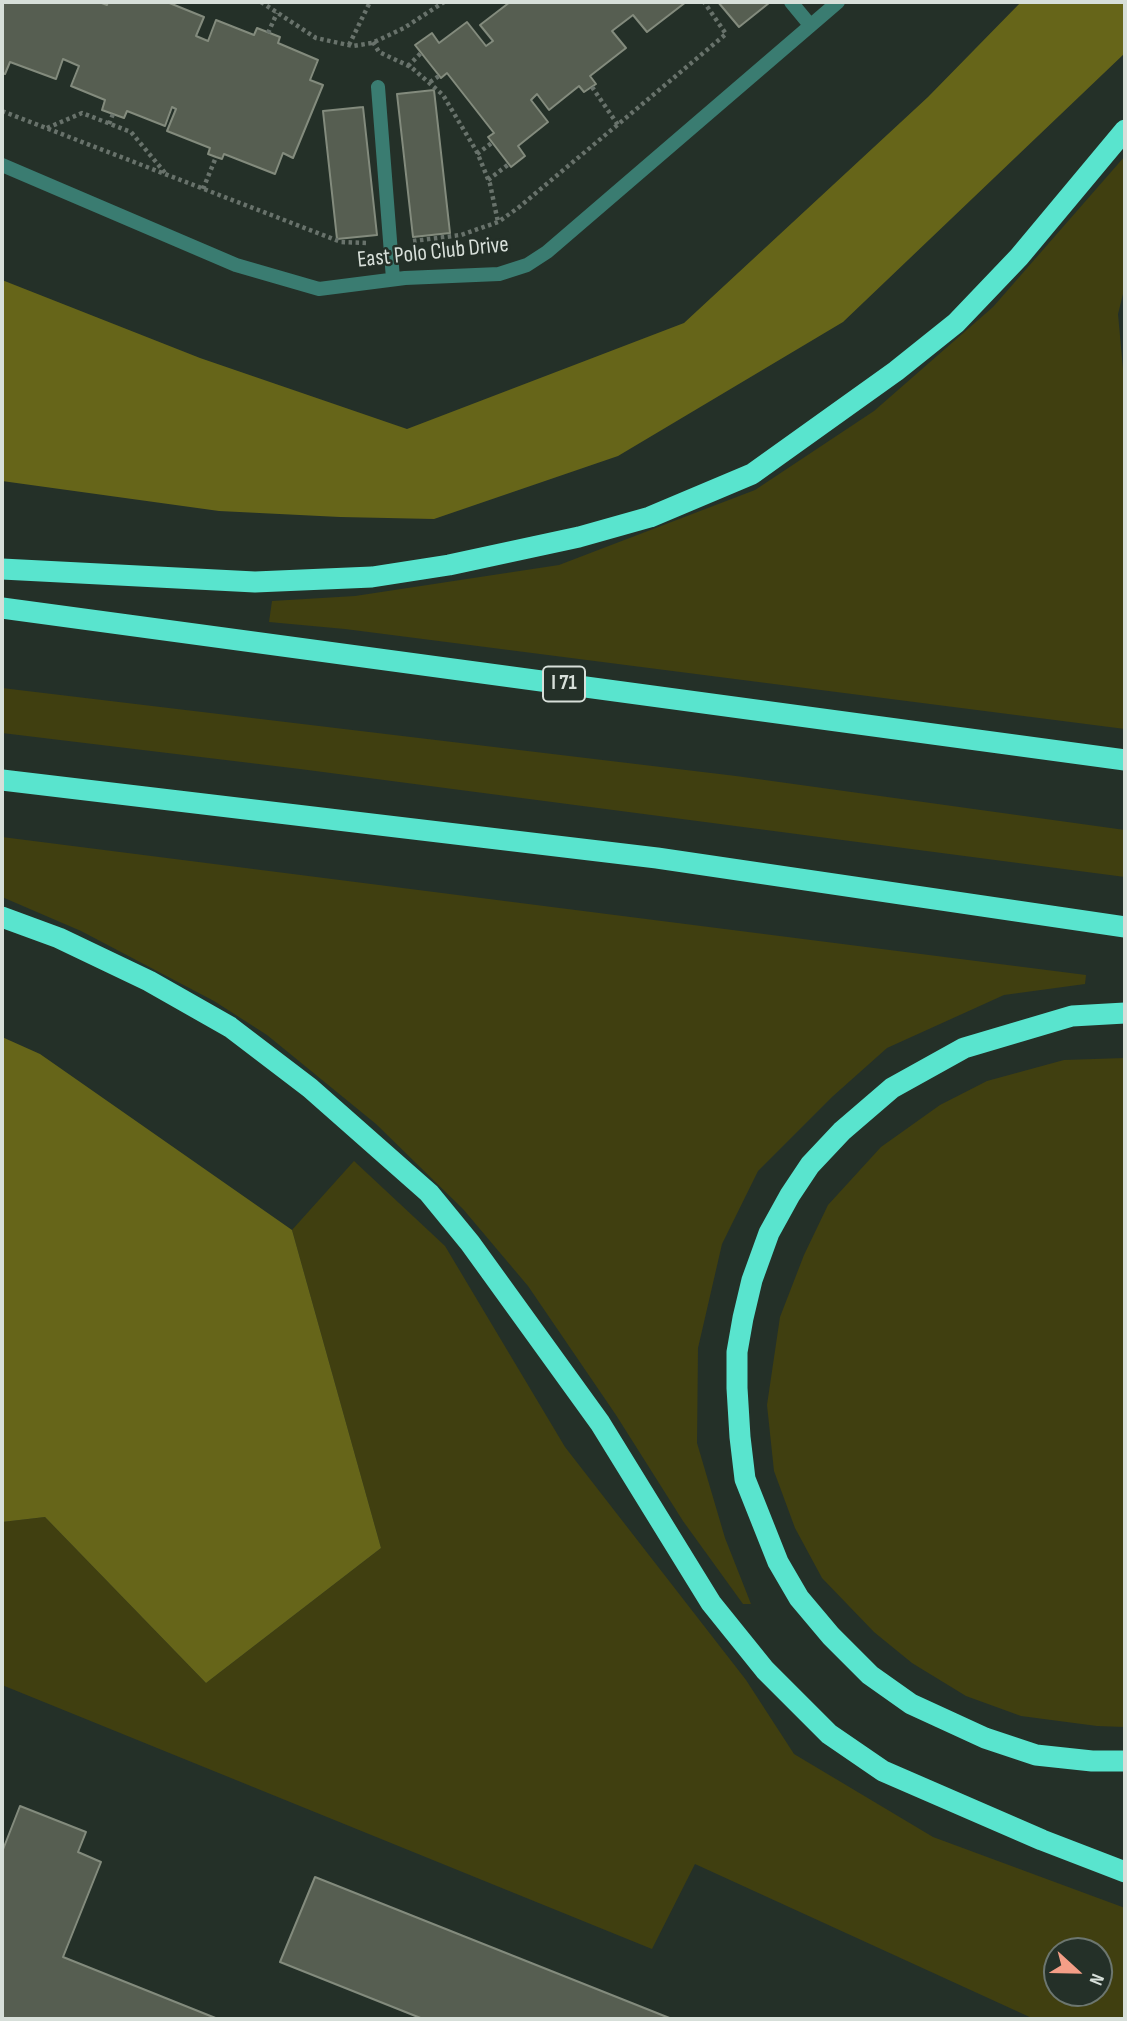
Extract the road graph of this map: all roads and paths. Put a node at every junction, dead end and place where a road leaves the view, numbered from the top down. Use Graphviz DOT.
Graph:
graph roads {
  1 [pos="261,2"];
  2 [pos="370,2"];
  3 [pos="444,2"];
  4 [pos="791,2"];
  5 [pos="838,2"];
  6 [pos="277,13"];
  7 [pos="810,25"];
  8 [pos="268,33"];
  9 [pos="373,42"];
  10 [pos="348,45"];
  11 [pos="421,53"];
  12 [pos="408,66"];
  13 [pos="439,76"];
  14 [pos="430,82"];
  15 [pos="378,87"];
  16 [pos="592,87"];
  17 [pos="113,114"];
  18 [pos="109,124"];
  19 [pos="618,125"];
  20 [pos="47,128"];
  21 [pos="1125,130"];
  22 [pos="493,142"];
  23 [pos="477,154"];
  24 [pos="216,157"];
  25 [pos="509,164"];
  26 [pos="2,165"];
  27 [pos="167,175"];
  28 [pos="488,180"];
  29 [pos="203,188"];
  30 [pos="498,222"];
  31 [pos="393,279"];
  32 [pos="2,569"];
  33 [pos="2,608"];
  34 [pos="1125,760"];
  35 [pos="2,780"];
  36 [pos="2,917"];
  37 [pos="1125,928"];
  38 [pos="1125,1013"];
  39 [pos="1125,1761"];
  40 [pos="1125,1872"];
  1 -- 6 [label="path"];
  2 -- 10 [label="path"];
  3 -- 9 [label="path"];
  4 -- 7 [label="street"];
  5 -- 7 [label="street, East Polo Club Drive"];
  6 -- 8 [label="path"];
  6 -- 10 [label="path"];
  7 -- 31 [label="street, East Polo Club Drive"];
  9 -- 10 [label="path"];
  9 -- 12 [label="path"];
  11 -- 12 [label="path"];
  12 -- 14 [label="path"];
  13 -- 14 [label="path"];
  14 -- 23 [label="path"];
  15 -- 31 [label="street"];
  16 -- 19 [label="path"];
  17 -- 18 [label="path"];
  18 -- 20 [label="path"];
  18 -- 27 [label="path"];
  21 -- 32 [label="highway"];
  22 -- 23 [label="path"];
  23 -- 28 [label="path"];
  24 -- 29 [label="path"];
  25 -- 28 [label="path"];
  26 -- 31 [label="street, East Polo Club Drive"];
  28 -- 30 [label="path"];
  33 -- 34 [label="highway, I 71"];
  35 -- 37 [label="highway"];
  36 -- 40 [label="highway"];
  38 -- 39 [label="highway"];
}
